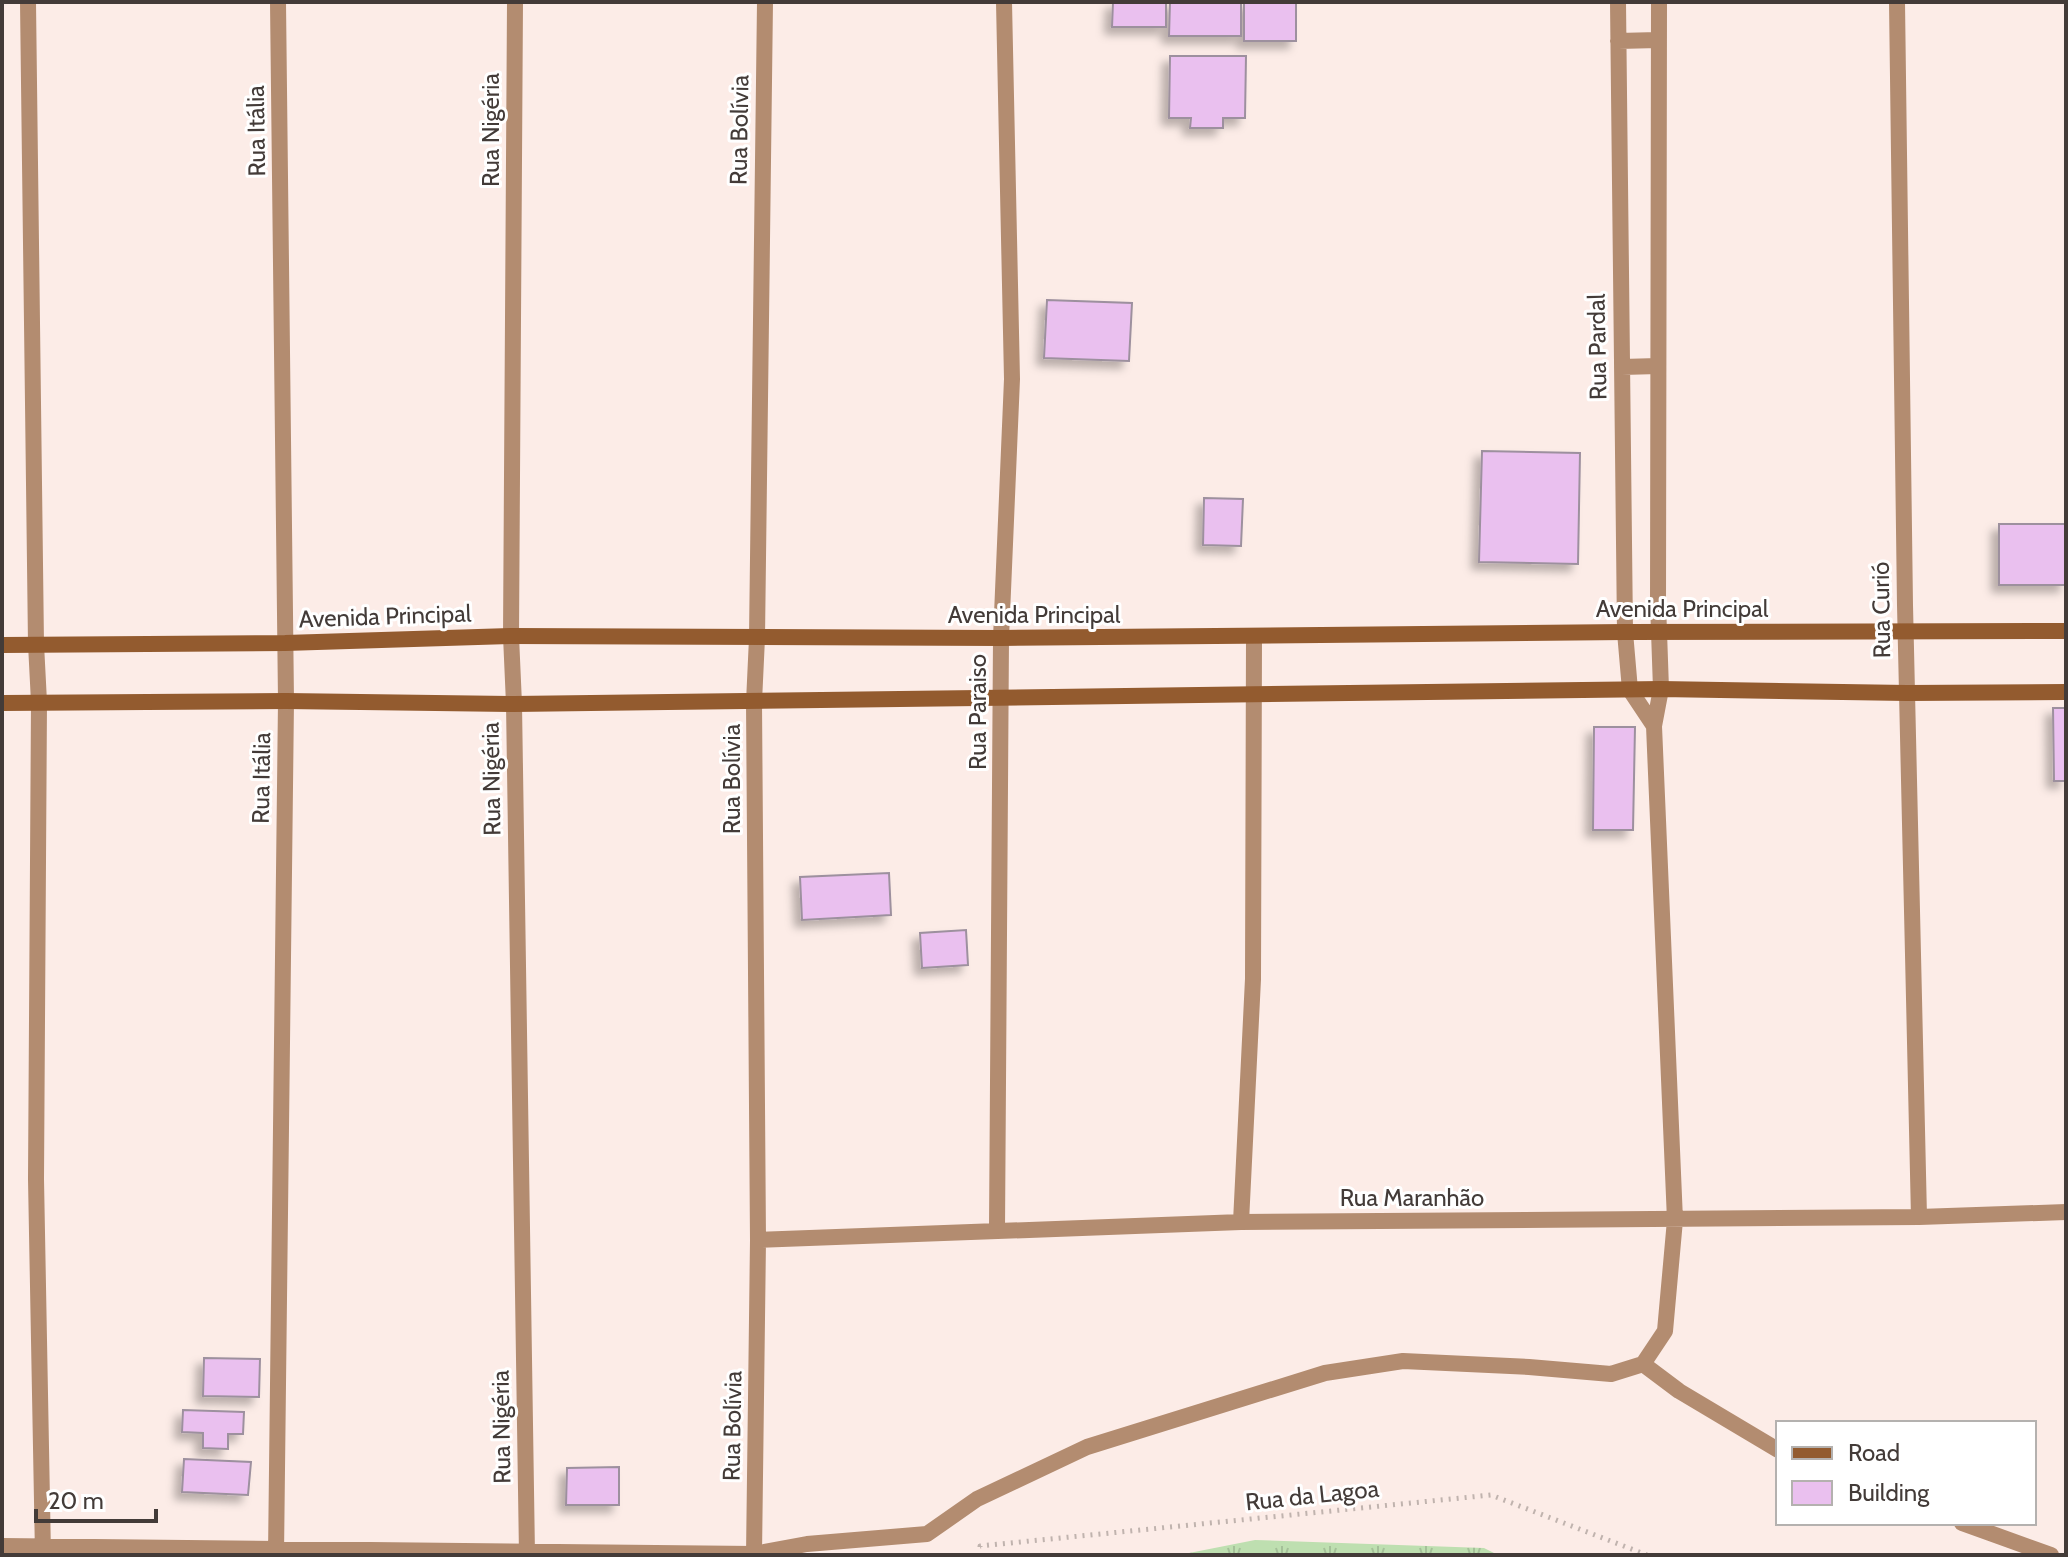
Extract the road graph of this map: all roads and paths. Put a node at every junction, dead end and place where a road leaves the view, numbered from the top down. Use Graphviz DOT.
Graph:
graph roads {
  1 [pos="28,2"];
  2 [pos="278,2"];
  3 [pos="515,2"];
  4 [pos="765,2"];
  5 [pos="1004,2"];
  6 [pos="1618,2"];
  7 [pos="1659,2"];
  8 [pos="1897,2"];
  9 [pos="1658,40"];
  10 [pos="1618,41"];
  11 [pos="1658,366"];
  12 [pos="1622,367"];
  13 [pos="2066,631"];
  14 [pos="1625,632"];
  15 [pos="1905,632"];
  16 [pos="1659,633"];
  17 [pos="511,636"];
  18 [pos="1254,637"];
  19 [pos="757,638"];
  20 [pos="1001,638"];
  21 [pos="285,643"];
  22 [pos="36,644"];
  23 [pos="2,645"];
  24 [pos="1661,689"];
  25 [pos="1630,690"];
  26 [pos="2066,692"];
  27 [pos="1907,693"];
  28 [pos="1253,696"];
  29 [pos="1002,698"];
  30 [pos="286,701"];
  31 [pos="39,702"];
  32 [pos="754,702"];
  33 [pos="2,703"];
  34 [pos="514,704"];
  35 [pos="1654,726"];
  36 [pos="2066,1212"];
  37 [pos="1919,1217"];
  38 [pos="1675,1220"];
  39 [pos="1241,1222"];
  40 [pos="997,1230"];
  41 [pos="758,1240"];
  42 [pos="1643,1364"];
  43 [pos="1776,1449"];
  44 [pos="1968,1525"];
  45 [pos="2,1546"];
  46 [pos="43,1551"];
  47 [pos="276,1552"];
  48 [pos="527,1554"];
  49 [pos="754,1555"];
  50 [pos="980,1555"];
  51 [pos="1647,1555"];
  52 [pos="2051,1555"];
  1 -- 22 [label="street"];
  2 -- 21 [label="street, Rua Itália"];
  3 -- 17 [label="street, Rua Nigéria"];
  4 -- 19 [label="street, Rua Bolívia"];
  5 -- 20 [label="street, Rua Paraiso"];
  6 -- 10 [label="street, Rua Pardal"];
  7 -- 9 [label="street"];
  8 -- 15 [label="street, Rua Curió"];
  9 -- 10 [label="street"];
  9 -- 11 [label="street"];
  10 -- 12 [label="street, Rua Pardal"];
  11 -- 12 [label="street"];
  11 -- 16 [label="street"];
  12 -- 14 [label="street, Rua Pardal"];
  13 -- 15 [label="street, Avenida Principal"];
  14 -- 16 [label="street, Avenida Principal"];
  14 -- 18 [label="street, Avenida Principal"];
  14 -- 25 [label="street, Rua Pardal"];
  15 -- 16 [label="street, Avenida Principal"];
  15 -- 27 [label="street, Rua Curió"];
  16 -- 24 [label="street"];
  17 -- 19 [label="street, Avenida Principal"];
  17 -- 21 [label="street, Avenida Principal"];
  17 -- 34 [label="street, Rua Nigéria"];
  18 -- 20 [label="street, Avenida Principal"];
  18 -- 28 [label="street"];
  19 -- 20 [label="street, Avenida Principal"];
  19 -- 32 [label="street, Rua Bolívia"];
  20 -- 29 [label="street, Rua Paraiso"];
  21 -- 22 [label="street, Avenida Principal"];
  21 -- 30 [label="street, Rua Itália"];
  22 -- 23 [label="street, Avenida Principal"];
  22 -- 31 [label="street"];
  24 -- 25 [label="street"];
  24 -- 27 [label="street"];
  24 -- 35 [label="street"];
  25 -- 28 [label="street"];
  25 -- 35 [label="street"];
  26 -- 27 [label="street"];
  27 -- 37 [label="street, Rua Curió"];
  28 -- 29 [label="street"];
  28 -- 39 [label="street"];
  29 -- 32 [label="street"];
  29 -- 40 [label="street, Rua Paraiso"];
  30 -- 31 [label="street"];
  30 -- 34 [label="street"];
  30 -- 47 [label="street, Rua Itália"];
  31 -- 33 [label="street"];
  31 -- 46 [label="street"];
  32 -- 34 [label="street"];
  32 -- 41 [label="street, Rua Bolívia"];
  34 -- 48 [label="street, Rua Nigéria"];
  35 -- 38 [label="street"];
  36 -- 37 [label="street, Rua Maranhão"];
  37 -- 38 [label="street, Rua Maranhão"];
  38 -- 39 [label="street, Rua Maranhão"];
  38 -- 42 [label="street"];
  39 -- 40 [label="street, Rua Maranhão"];
  40 -- 41 [label="street, Rua Maranhão"];
  41 -- 49 [label="street, Rua Bolívia"];
  42 -- 43 [label="street"];
  42 -- 49 [label="street"];
  44 -- 52 [label="street"];
  45 -- 46 [label="street"];
  46 -- 47 [label="street"];
  47 -- 48 [label="street"];
  48 -- 49 [label="street"];
  50 -- 51 [label="path, Rua da Lagoa"];
}
